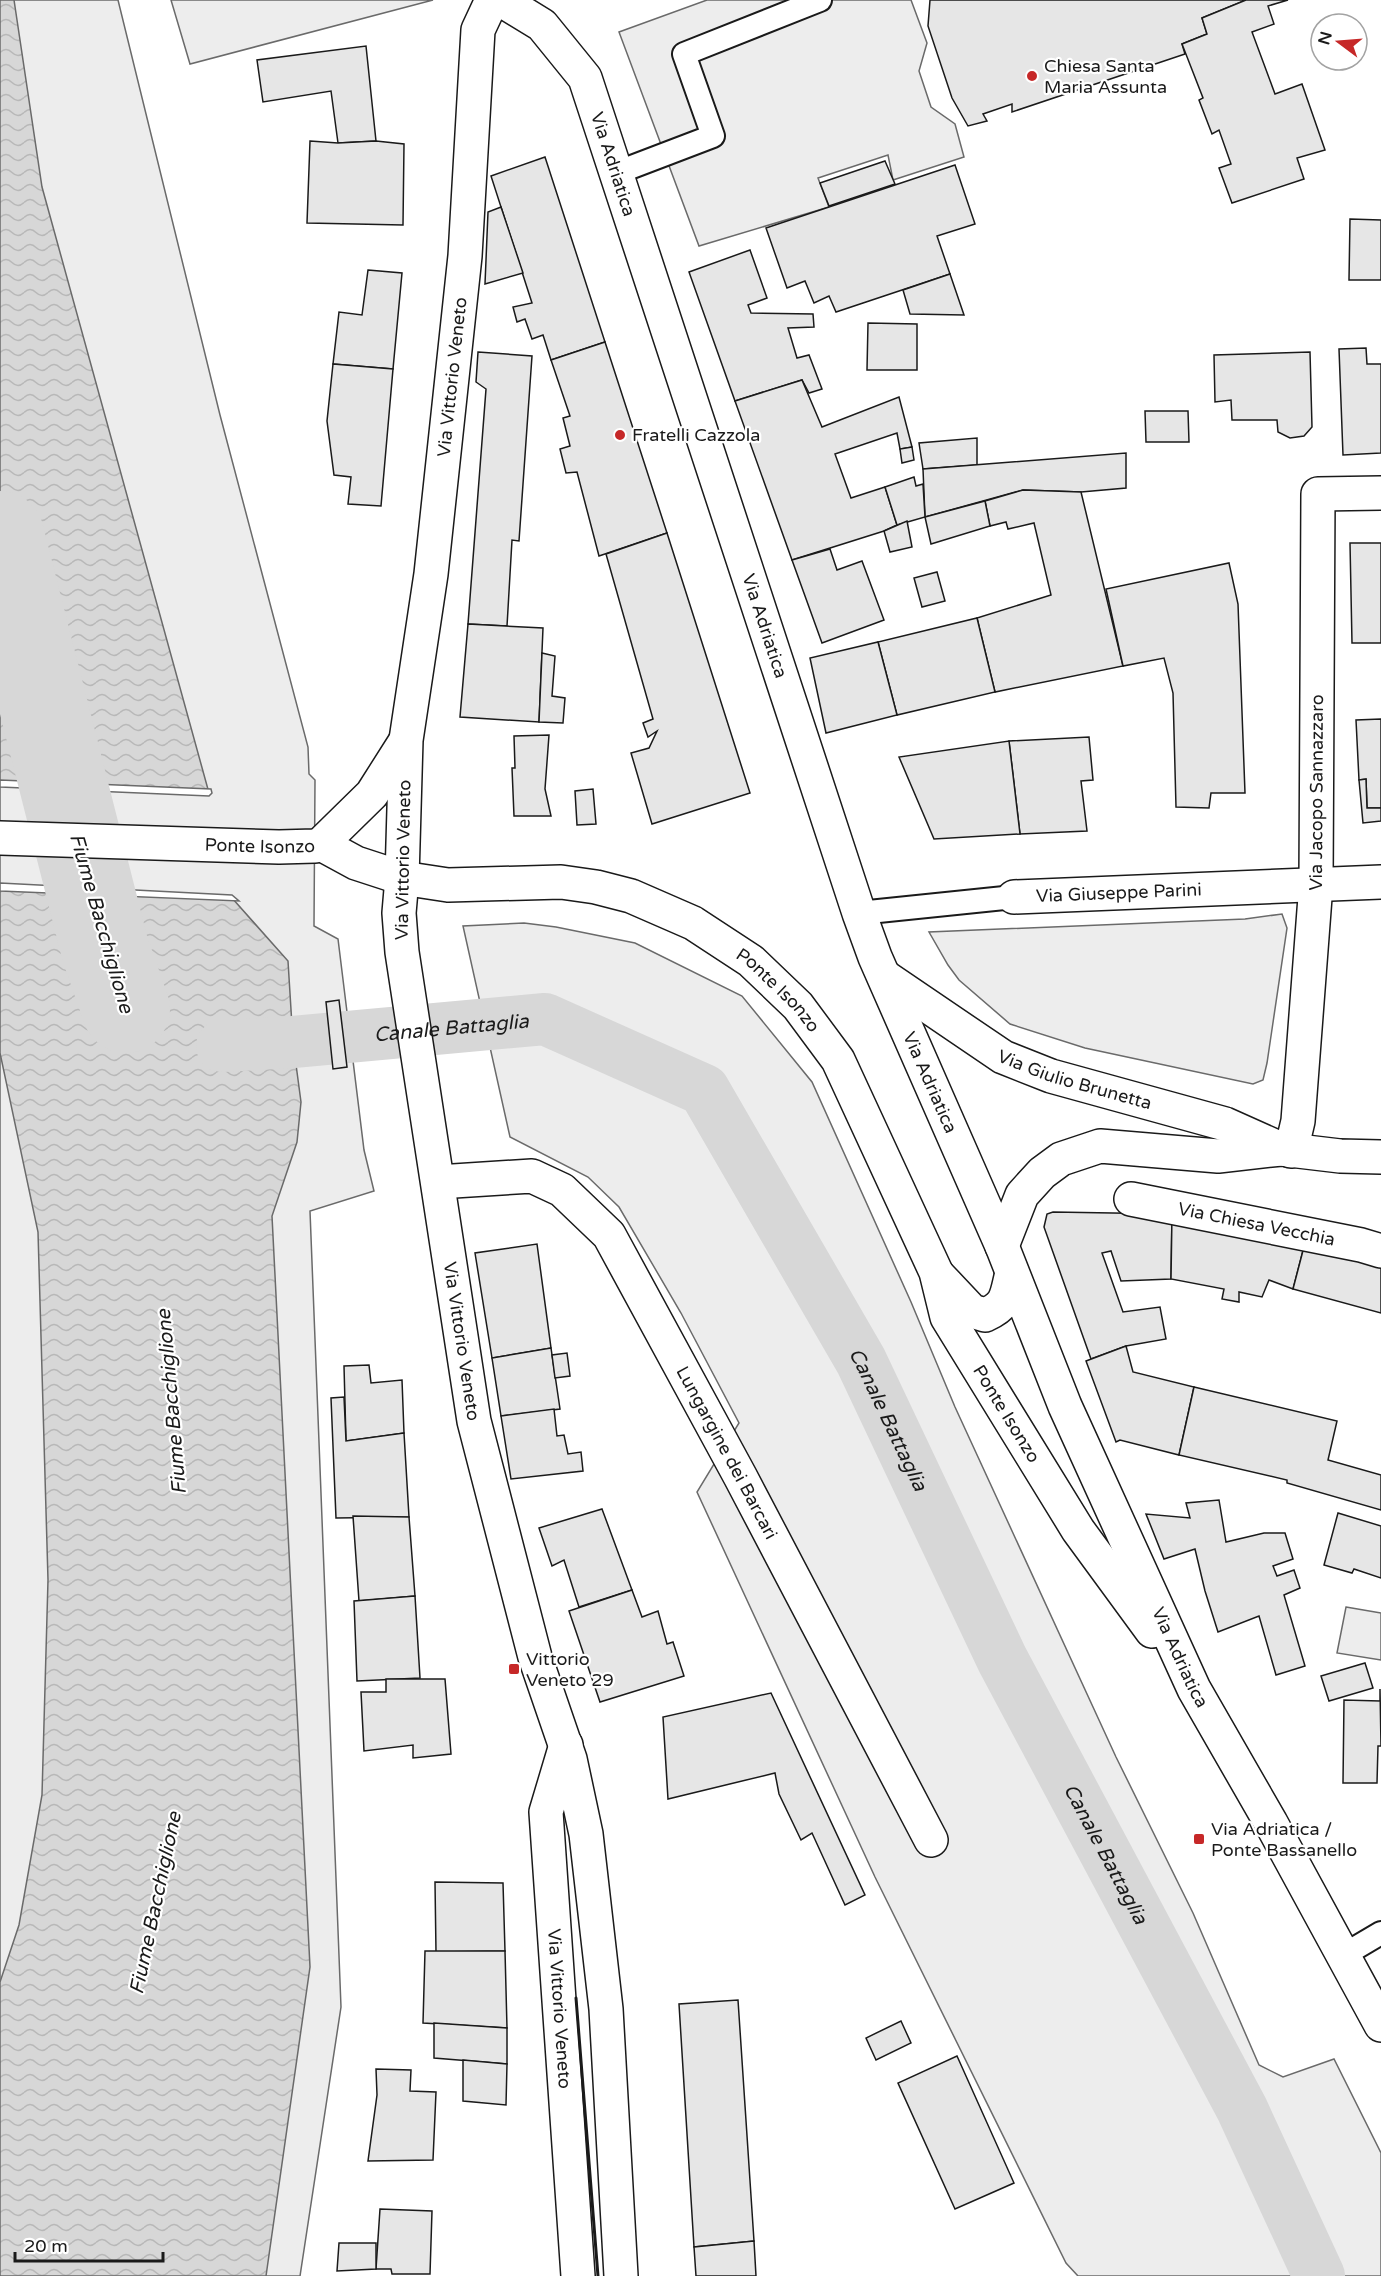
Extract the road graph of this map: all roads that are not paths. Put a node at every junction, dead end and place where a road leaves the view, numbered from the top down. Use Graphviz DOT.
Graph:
graph roads {
  1 [pos="492,0"];
  2 [pos="501,0"];
  3 [pos="820,0"];
  4 [pos="616,173"];
  5 [pos="1381,493"];
  6 [pos="405,740"];
  7 [pos="0,838"];
  8 [pos="321,844"];
  9 [pos="402,878"];
  10 [pos="1381,882"];
  11 [pos="1316,884"];
  12 [pos="1014,897"];
  13 [pos="859,913"];
  14 [pos="885,977"];
  15 [pos="1286,1150"];
  16 [pos="1381,1157"];
  17 [pos="438,1182"];
  18 [pos="1131,1199"];
  19 [pos="1381,1251"];
  20 [pos="1007,1260"];
  21 [pos="936,1272"];
  22 [pos="1194,1689"];
  23 [pos="566,1745"];
  24 [pos="931,1840"];
  25 [pos="1381,1933"];
  26 [pos="1342,1956"];
  27 [pos="1381,2025"];
  28 [pos="578,2276"];
  29 [pos="621,2276"];
  1 -- 6 [label="main road, Via Vittorio Veneto"];
  2 -- 4 [label="main road, Via Adriatica"];
  3 -- 4 [label="lane"];
  4 -- 13 [label="main road, Via Adriatica"];
  5 -- 11 [label="main road, Via Jacopo Sannazzaro"];
  6 -- 8 [label="main road"];
  6 -- 9 [label="main road, Via Vittorio Veneto"];
  7 -- 8 [label="main road, Ponte Isonzo"];
  8 -- 9 [label="main road, Ponte Isonzo"];
  9 -- 17 [label="main road, Via Vittorio Veneto"];
  9 -- 21 [label="main road, Ponte Isonzo"];
  10 -- 11 [label="main road, Via Giuseppe Parini"];
  11 -- 12 [label="main road, Via Giuseppe Parini"];
  11 -- 15 [label="main road, Via Jacopo Sannazzaro"];
  12 -- 13 [label="lane, Via Giuseppe Parini"];
  13 -- 14 [label="main road, Via Adriatica"];
  14 -- 15 [label="main road, Via Giulio Brunetta"];
  14 -- 20 [label="main road, Via Adriatica"];
  15 -- 16 [label="main road, Via Giulio Brunetta"];
  15 -- 20 [label="main road, Via Giulio Brunetta"];
  17 -- 23 [label="main road, Via Vittorio Veneto"];
  17 -- 24 [label="main road, Lungargine dei Barcari"];
  18 -- 19 [label="main road, Via Chiesa Vecchia"];
  20 -- 21 [label="main road"];
  20 -- 22 [label="main road, Via Adriatica"];
  21 -- 22 [label="main road, Ponte Isonzo"];
  22 -- 26 [label="main road, Via Adriatica"];
  23 -- 28 [label="main road, Via Vittorio Veneto"];
  23 -- 29 [label="main road, Via Vittorio Veneto"];
  25 -- 26 [label="lane"];
  26 -- 27 [label="main road, Via Adriatica"];
}
